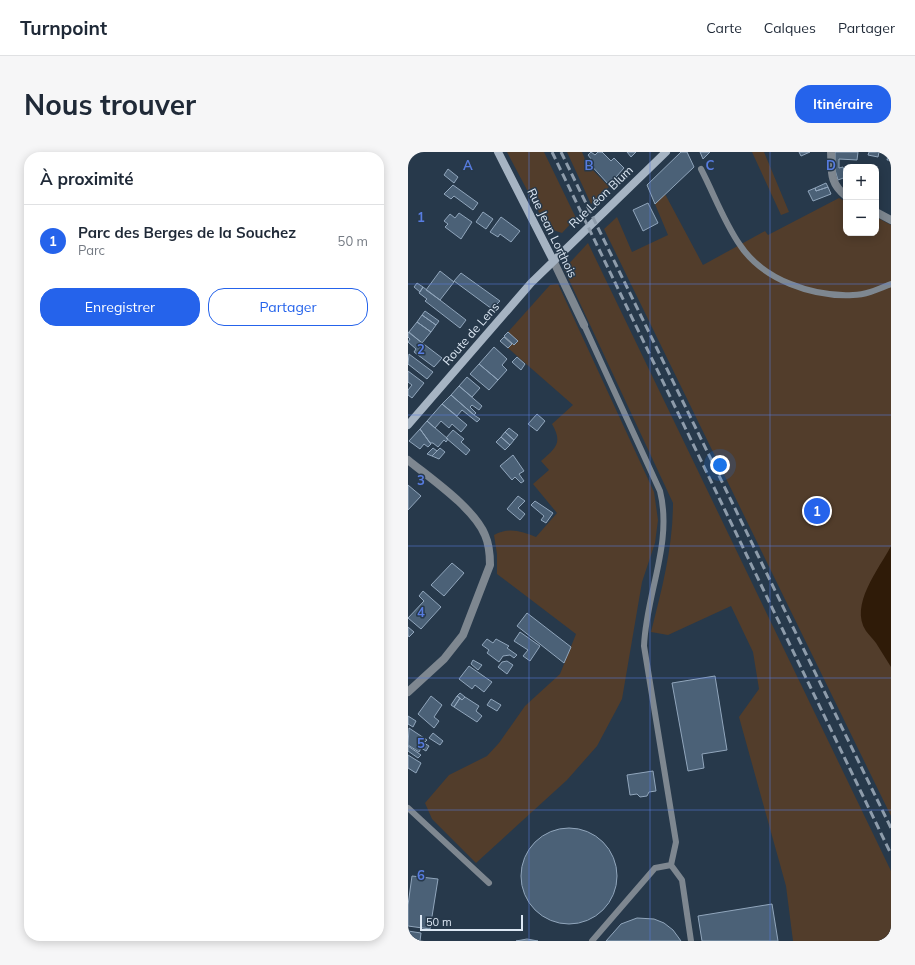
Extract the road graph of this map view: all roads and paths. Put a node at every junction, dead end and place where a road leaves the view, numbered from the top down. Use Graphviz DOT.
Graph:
graph roads {
  1 [pos="498,152"];
  2 [pos="666,152"];
  3 [pos="831,152"];
  4 [pos="701,169"];
  5 [pos="843,194"];
  6 [pos="879,214"];
  7 [pos="891,220"];
  8 [pos="553,260"];
  9 [pos="891,284"];
  10 [pos="584,325"];
  11 [pos="408,425"];
  12 [pos="408,460"];
  13 [pos="408,692"];
  14 [pos="408,808"];
  15 [pos="671,865"];
  16 [pos="489,883"];
  17 [pos="592,941"];
  18 [pos="691,941"];
  1 -- 8 [label="street, Rue Jean Lorthois"];
  2 -- 8 [label="street, Rue Léon Blum"];
  3 -- 5 [label="street"];
  4 -- 9 [label="lane"];
  6 -- 7 [label="street"];
  8 -- 10 [label="street, Rue Jean Lorthois"];
  8 -- 11 [label="street, Route de Lens"];
  10 -- 15 [label="lane"];
  12 -- 13 [label="street"];
  14 -- 16 [label="lane"];
  15 -- 17 [label="lane"];
  15 -- 18 [label="lane"];
}
